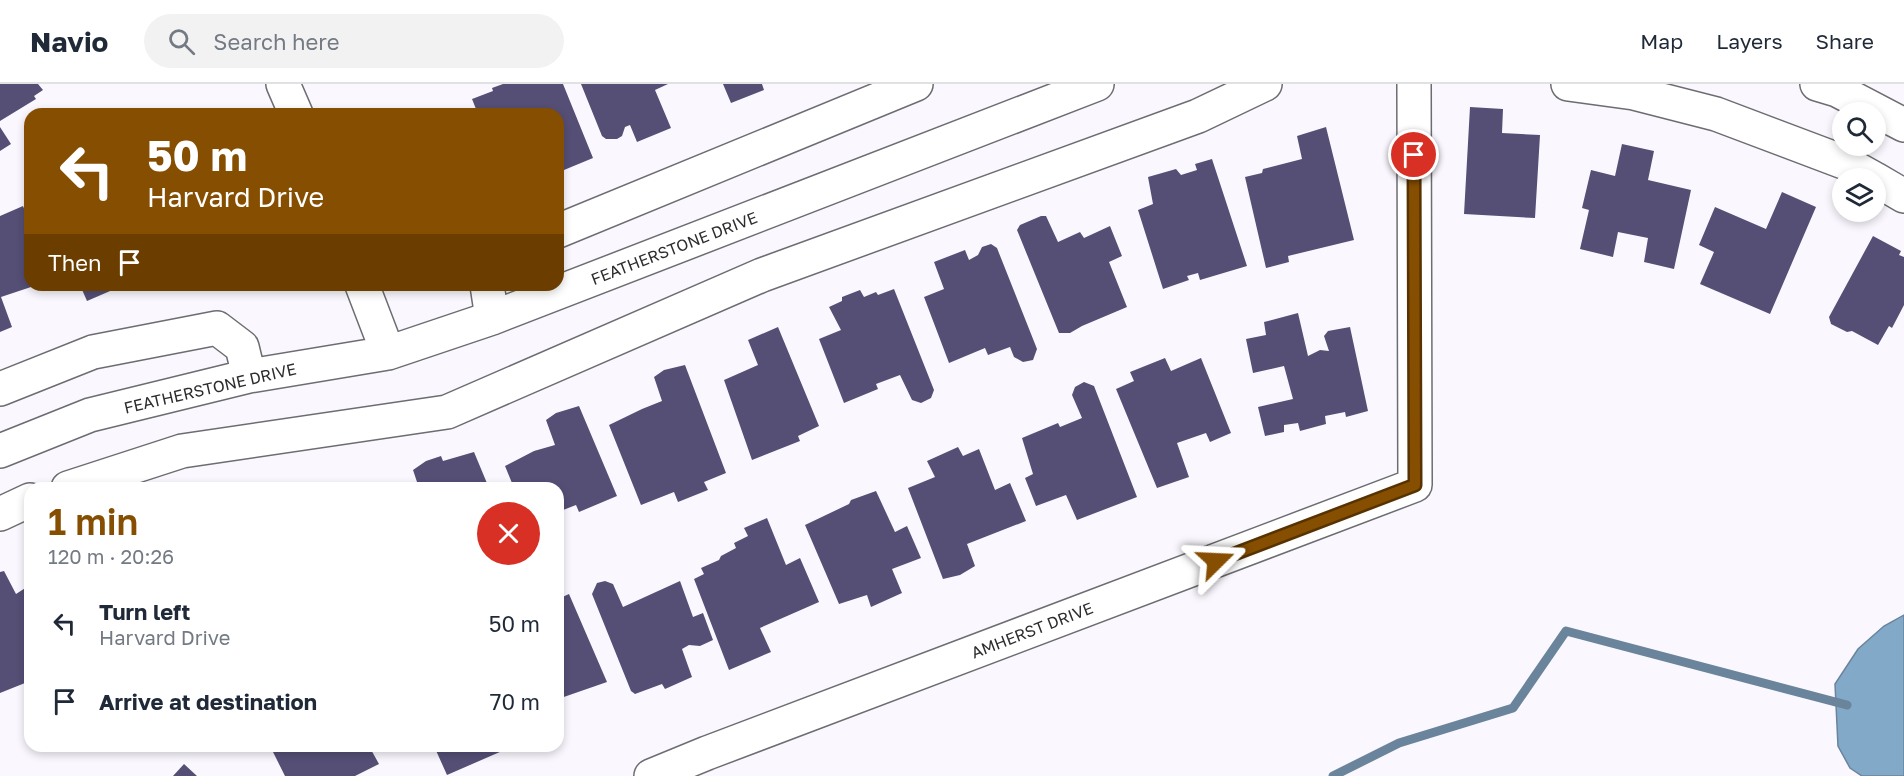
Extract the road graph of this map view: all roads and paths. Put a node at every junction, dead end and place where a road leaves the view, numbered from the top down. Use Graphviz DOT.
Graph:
graph roads {
  1 [pos="283,84"];
  2 [pos="916,84"];
  3 [pos="1097,84"];
  4 [pos="1265,84"];
  5 [pos="1414,84"];
  6 [pos="1568,84"];
  7 [pos="1817,84"];
  8 [pos="293,108"];
  9 [pos="1904,125"];
  10 [pos="1855,168"];
  11 [pos="1886,186"];
  12 [pos="1904,196"];
  13 [pos="564,229"];
  14 [pos="564,290"];
  15 [pos="364,291"];
  16 [pos="488,291"];
  17 [pos="562,291"];
  18 [pos="492,318"];
  19 [pos="388,353"];
  20 [pos="249,376"];
  21 [pos="0,389"];
  22 [pos="0,451"];
  23 [pos="86,482"];
  24 [pos="24,503"];
  25 [pos="0,514"];
  26 [pos="651,776"];
  1 -- 8 [label="street"];
  2 -- 13 [label="street"];
  3 -- 14 [label="street, FEATHERSTONE DRIVE"];
  4 -- 23 [label="street"];
  5 -- 26 [label="street, AMHERST DRIVE"];
  6 -- 10 [label="street"];
  7 -- 9 [label="street"];
  11 -- 12 [label="street"];
  15 -- 19 [label="street"];
  16 -- 18 [label="street"];
  17 -- 18 [label="street, FEATHERSTONE DRIVE"];
  18 -- 19 [label="street, FEATHERSTONE DRIVE"];
  19 -- 20 [label="street, FEATHERSTONE DRIVE"];
  20 -- 21 [label="street"];
  20 -- 22 [label="street, FEATHERSTONE DRIVE"];
  24 -- 25 [label="street"];
}
